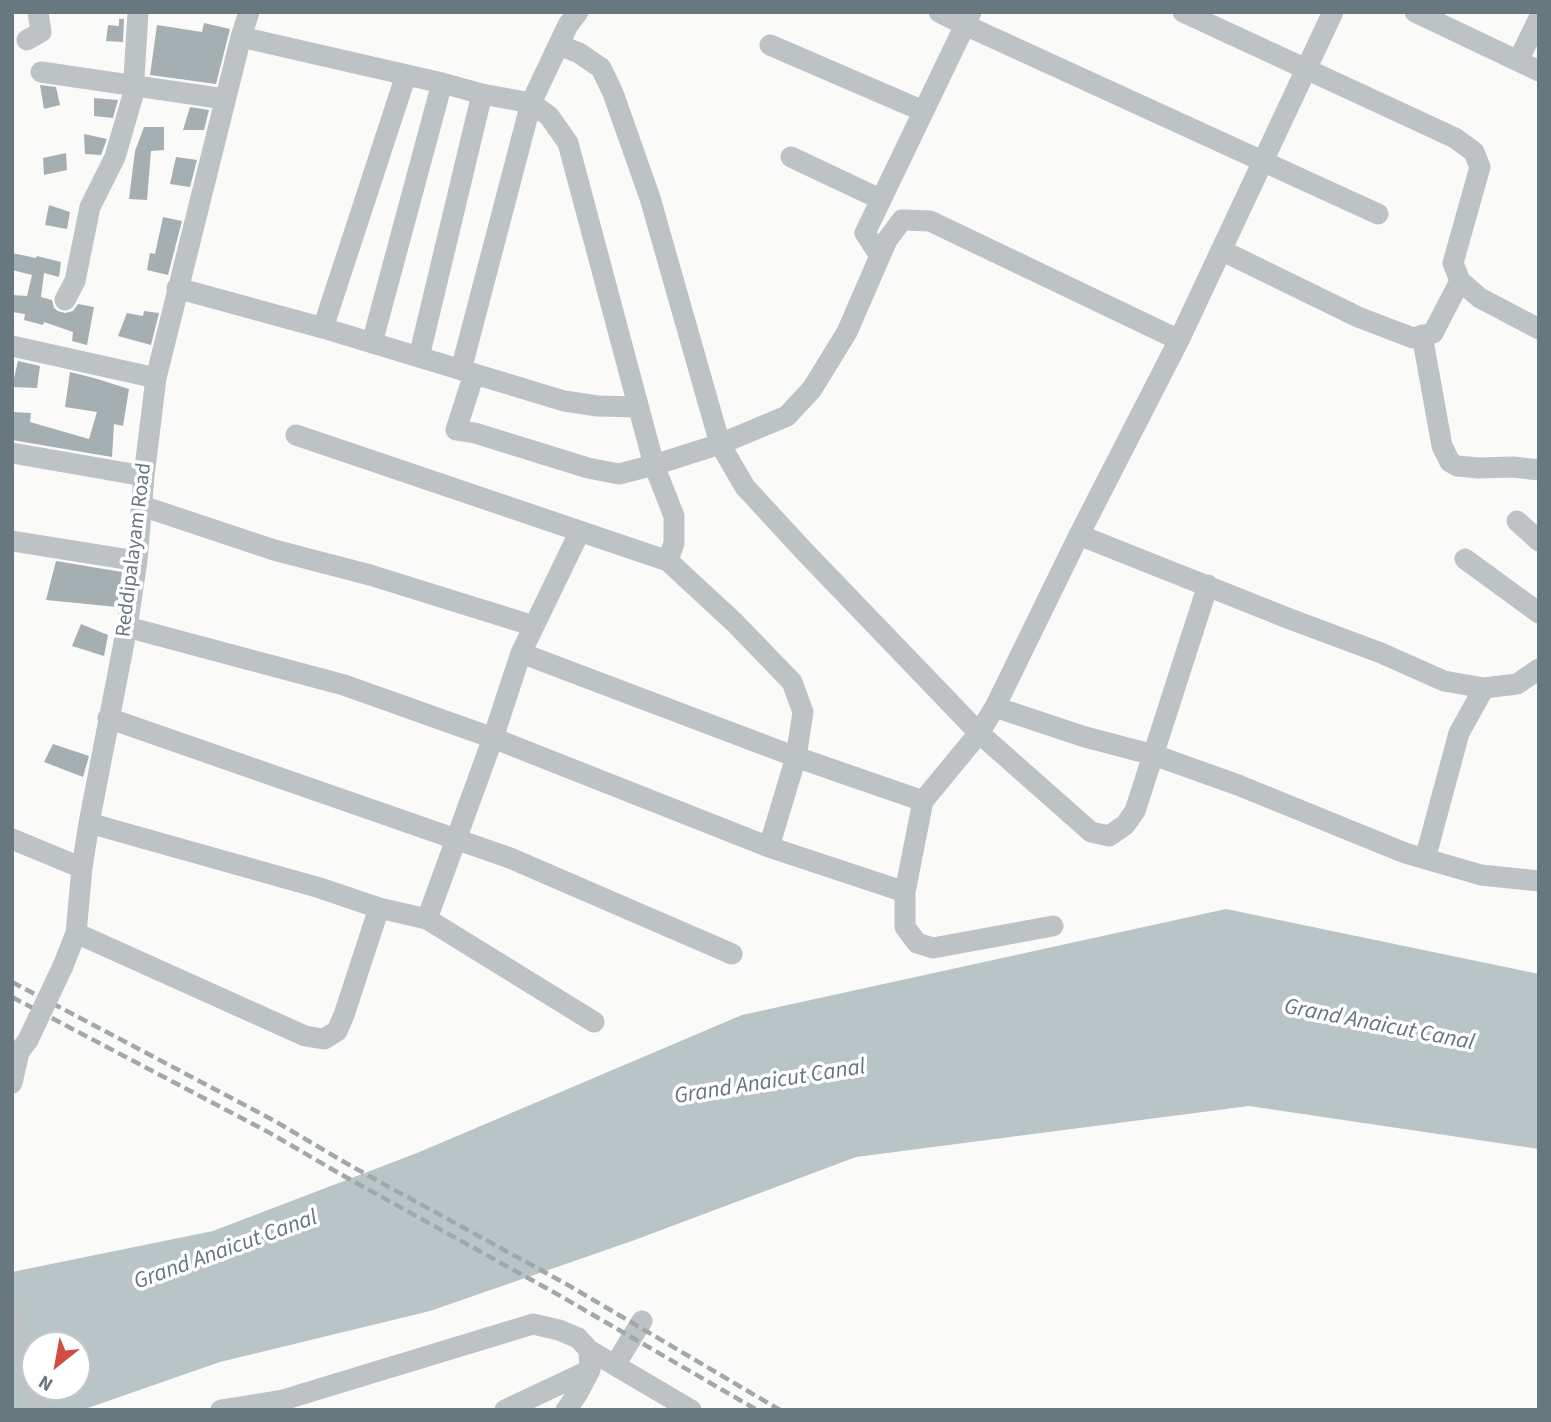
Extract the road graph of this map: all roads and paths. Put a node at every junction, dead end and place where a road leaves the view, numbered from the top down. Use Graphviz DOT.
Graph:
graph roads {
  1 [pos="38,12"];
  2 [pos="138,12"];
  3 [pos="249,12"];
  4 [pos="939,12"];
  5 [pos="1183,12"];
  6 [pos="1333,12"];
  7 [pos="567,16"];
  8 [pos="1432,16"];
  9 [pos="1539,18"];
  10 [pos="968,19"];
  11 [pos="241,37"];
  12 [pos="27,40"];
  13 [pos="559,45"];
  14 [pos="769,45"];
  15 [pos="1518,61"];
  16 [pos="1307,68"];
  17 [pos="1539,71"];
  18 [pos="41,72"];
  19 [pos="406,75"];
  20 [pos="442,83"];
  21 [pos="135,86"];
  22 [pos="482,94"];
  23 [pos="225,99"];
  24 [pos="531,103"];
  25 [pos="923,111"];
  26 [pos="791,157"];
  27 [pos="1263,161"];
  28 [pos="880,200"];
  29 [pos="1378,214"];
  30 [pos="1221,250"];
  31 [pos="880,256"];
  32 [pos="1460,281"];
  33 [pos="177,288"];
  34 [pos="65,300"];
  35 [pos="323,328"];
  36 [pos="1539,329"];
  37 [pos="1422,335"];
  38 [pos="1179,340"];
  39 [pos="372,343"];
  40 [pos="12,346"];
  41 [pos="419,357"];
  42 [pos="468,372"];
  43 [pos="156,378"];
  44 [pos="638,407"];
  45 [pos="296,435"];
  46 [pos="720,443"];
  47 [pos="12,453"];
  48 [pos="654,465"];
  49 [pos="1539,471"];
  50 [pos="144,476"];
  51 [pos="142,506"];
  52 [pos="1517,521"];
  53 [pos="580,531"];
  54 [pos="1079,535"];
  55 [pos="12,541"];
  56 [pos="1539,541"];
  57 [pos="1465,559"];
  58 [pos="137,561"];
  59 [pos="668,561"];
  60 [pos="1208,585"];
  61 [pos="1539,613"];
  62 [pos="534,626"];
  63 [pos="127,627"];
  64 [pos="521,653"];
  65 [pos="1539,668"];
  66 [pos="1484,688"];
  67 [pos="995,707"];
  68 [pos="108,718"];
  69 [pos="979,733"];
  70 [pos="493,738"];
  71 [pos="1154,754"];
  72 [pos="796,757"];
  73 [pos="923,802"];
  74 [pos="89,824"];
  75 [pos="457,838"];
  76 [pos="12,839"];
  77 [pos="769,847"];
  78 [pos="1425,859"];
  79 [pos="82,868"];
  80 [pos="1539,881"];
  81 [pos="905,892"];
  82 [pos="379,908"];
  83 [pos="426,919"];
  84 [pos="1053,926"];
  85 [pos="76,933"];
  86 [pos="732,954"];
  87 [pos="594,1022"];
  88 [pos="20,1047"];
  89 [pos="12,1083"];
  90 [pos="12,1309"];
  91 [pos="642,1321"];
  92 [pos="589,1360"];
  93 [pos="615,1365"];
  94 [pos="285,1405"];
  95 [pos="39,1410"];
  96 [pos="222,1410"];
  97 [pos="505,1410"];
  98 [pos="566,1410"];
  99 [pos="691,1410"];
  1 -- 12 [label="street"];
  2 -- 21 [label="street"];
  3 -- 11 [label="street, Reddipalayam Road"];
  4 -- 10 [label="street"];
  5 -- 16 [label="street"];
  6 -- 16 [label="street"];
  7 -- 13 [label="street"];
  8 -- 15 [label="street"];
  9 -- 15 [label="street"];
  10 -- 25 [label="street"];
  10 -- 27 [label="street"];
  11 -- 19 [label="street"];
  11 -- 23 [label="street, Reddipalayam Road"];
  13 -- 24 [label="street"];
  13 -- 46 [label="street"];
  14 -- 25 [label="street"];
  15 -- 17 [label="street"];
  16 -- 27 [label="street"];
  16 -- 32 [label="street"];
  18 -- 21 [label="street"];
  19 -- 20 [label="street"];
  19 -- 35 [label="street"];
  20 -- 22 [label="street"];
  20 -- 39 [label="street"];
  21 -- 23 [label="street"];
  21 -- 34 [label="street"];
  22 -- 24 [label="street"];
  22 -- 41 [label="street"];
  23 -- 33 [label="street, Reddipalayam Road"];
  24 -- 42 [label="street"];
  24 -- 44 [label="street"];
  25 -- 28 [label="street"];
  26 -- 28 [label="street"];
  27 -- 29 [label="street"];
  27 -- 30 [label="street"];
  28 -- 31 [label="street"];
  30 -- 37 [label="street"];
  30 -- 38 [label="street"];
  31 -- 38 [label="street"];
  31 -- 46 [label="street"];
  32 -- 36 [label="street"];
  32 -- 37 [label="street"];
  33 -- 35 [label="street"];
  33 -- 43 [label="street, Reddipalayam Road"];
  35 -- 39 [label="street"];
  37 -- 49 [label="street"];
  38 -- 54 [label="street"];
  39 -- 41 [label="street"];
  40 -- 43 [label="street"];
  41 -- 42 [label="street"];
  42 -- 44 [label="street"];
  42 -- 48 [label="street"];
  43 -- 50 [label="street, Reddipalayam Road"];
  44 -- 48 [label="street"];
  45 -- 53 [label="street"];
  46 -- 48 [label="street"];
  46 -- 69 [label="street"];
  47 -- 50 [label="street"];
  48 -- 59 [label="street"];
  50 -- 51 [label="street, Reddipalayam Road"];
  51 -- 58 [label="street, Reddipalayam Road"];
  51 -- 62 [label="street"];
  52 -- 56 [label="street"];
  53 -- 59 [label="street"];
  53 -- 62 [label="street"];
  54 -- 60 [label="street"];
  54 -- 67 [label="street"];
  55 -- 58 [label="street"];
  57 -- 61 [label="street"];
  58 -- 63 [label="street, Reddipalayam Road"];
  59 -- 72 [label="street"];
  60 -- 66 [label="street"];
  60 -- 71 [label="street"];
  62 -- 64 [label="street"];
  63 -- 68 [label="street, Reddipalayam Road"];
  63 -- 70 [label="street"];
  64 -- 70 [label="street"];
  64 -- 72 [label="street"];
  65 -- 66 [label="street"];
  66 -- 78 [label="street"];
  67 -- 69 [label="street"];
  67 -- 71 [label="street"];
  68 -- 74 [label="street, Reddipalayam Road"];
  68 -- 75 [label="street"];
  69 -- 71 [label="street"];
  69 -- 73 [label="street"];
  70 -- 75 [label="street"];
  70 -- 77 [label="street"];
  71 -- 78 [label="street"];
  72 -- 73 [label="street"];
  72 -- 77 [label="street"];
  73 -- 81 [label="street"];
  74 -- 79 [label="street, Reddipalayam Road"];
  74 -- 82 [label="street"];
  75 -- 83 [label="street"];
  75 -- 86 [label="street"];
  76 -- 79 [label="street"];
  77 -- 81 [label="street"];
  78 -- 80 [label="street"];
  79 -- 85 [label="street, Reddipalayam Road"];
  81 -- 84 [label="street"];
  82 -- 83 [label="street"];
  82 -- 85 [label="street"];
  83 -- 87 [label="street"];
  85 -- 88 [label="street, Reddipalayam Road, bridge"];
  88 -- 89 [label="street, Reddipalayam Road"];
  90 -- 95 [label="street"];
  91 -- 93 [label="street"];
  92 -- 93 [label="street"];
  92 -- 94 [label="street"];
  92 -- 97 [label="street"];
  92 -- 98 [label="street"];
  93 -- 99 [label="street"];
  94 -- 96 [label="street"];
}
